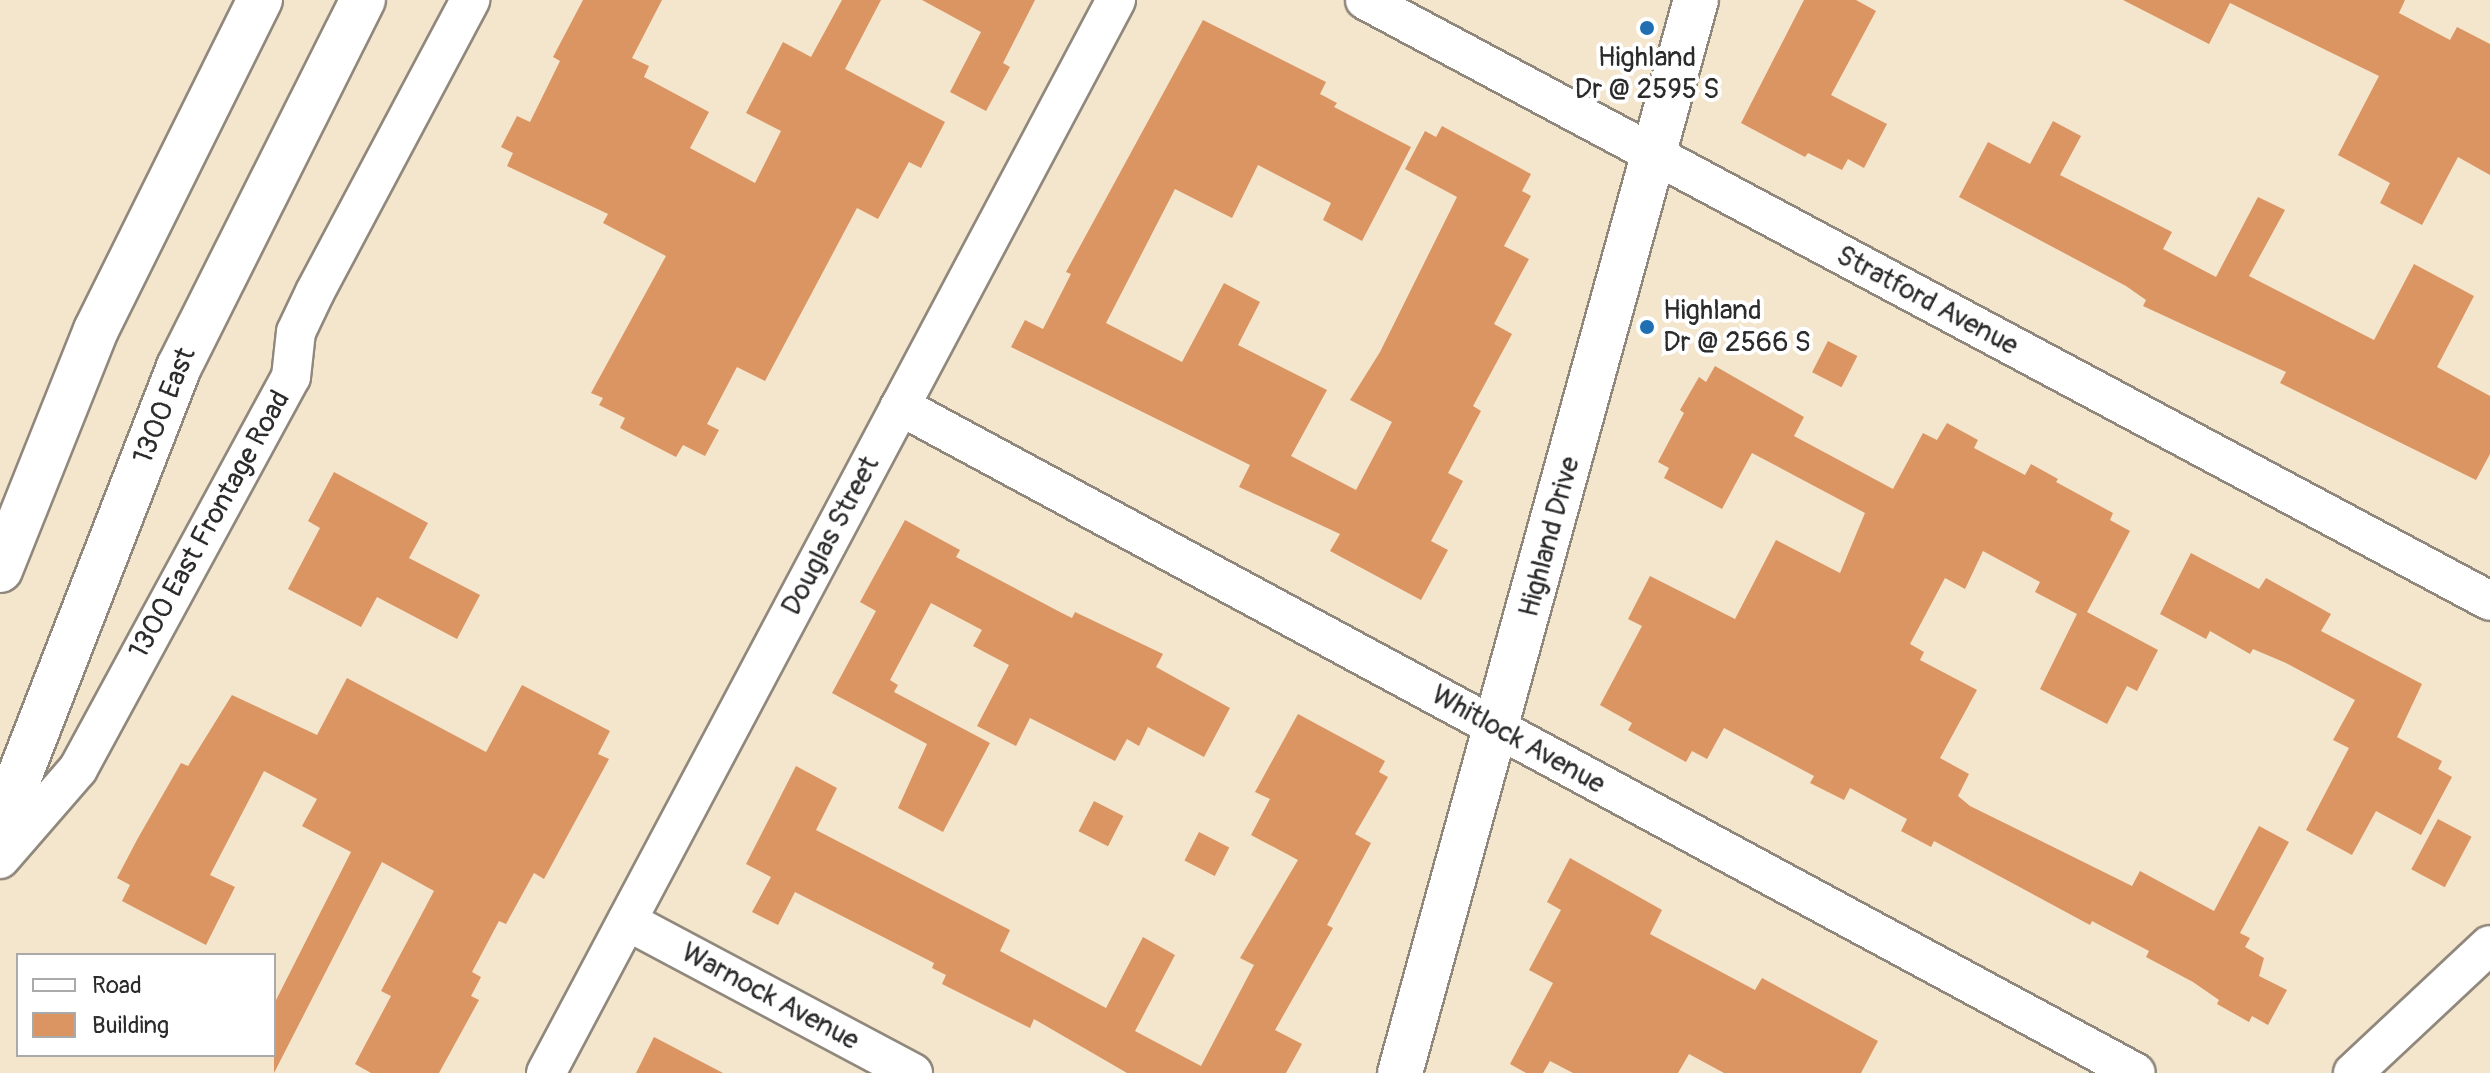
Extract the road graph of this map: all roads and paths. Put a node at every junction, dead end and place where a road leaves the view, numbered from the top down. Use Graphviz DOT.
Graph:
graph roads {
  1 [pos="260,0"];
  2 [pos="363,0"];
  3 [pos="470,0"];
  4 [pos="1116,0"];
  5 [pos="1365,0"];
  6 [pos="1696,0"];
  7 [pos="1652,154"];
  8 [pos="900,406"];
  9 [pos="0,570"];
  10 [pos="2490,601"];
  11 [pos="1497,730"];
  12 [pos="0,826"];
  13 [pos="0,859"];
  14 [pos="627,921"];
  15 [pos="2490,945"];
  16 [pos="546,1073"];
  17 [pos="913,1073"];
  18 [pos="1400,1073"];
  19 [pos="2136,1073"];
  20 [pos="2353,1073"];
  1 -- 9 [label="main road"];
  2 -- 12 [label="main road, 1300 East"];
  3 -- 13 [label="street, 1300 East Frontage Road"];
  4 -- 8 [label="street, Douglas Street"];
  5 -- 7 [label="street, Stratford Avenue"];
  6 -- 7 [label="main road, Highland Drive"];
  7 -- 10 [label="street, Stratford Avenue"];
  7 -- 11 [label="main road, Highland Drive"];
  8 -- 11 [label="street, Whitlock Avenue"];
  8 -- 14 [label="street, Douglas Street"];
  11 -- 18 [label="main road, Highland Drive"];
  11 -- 19 [label="street, Whitlock Avenue"];
  14 -- 16 [label="street, Douglas Street"];
  14 -- 17 [label="street, Warnock Avenue"];
  15 -- 20 [label="street"];
}
